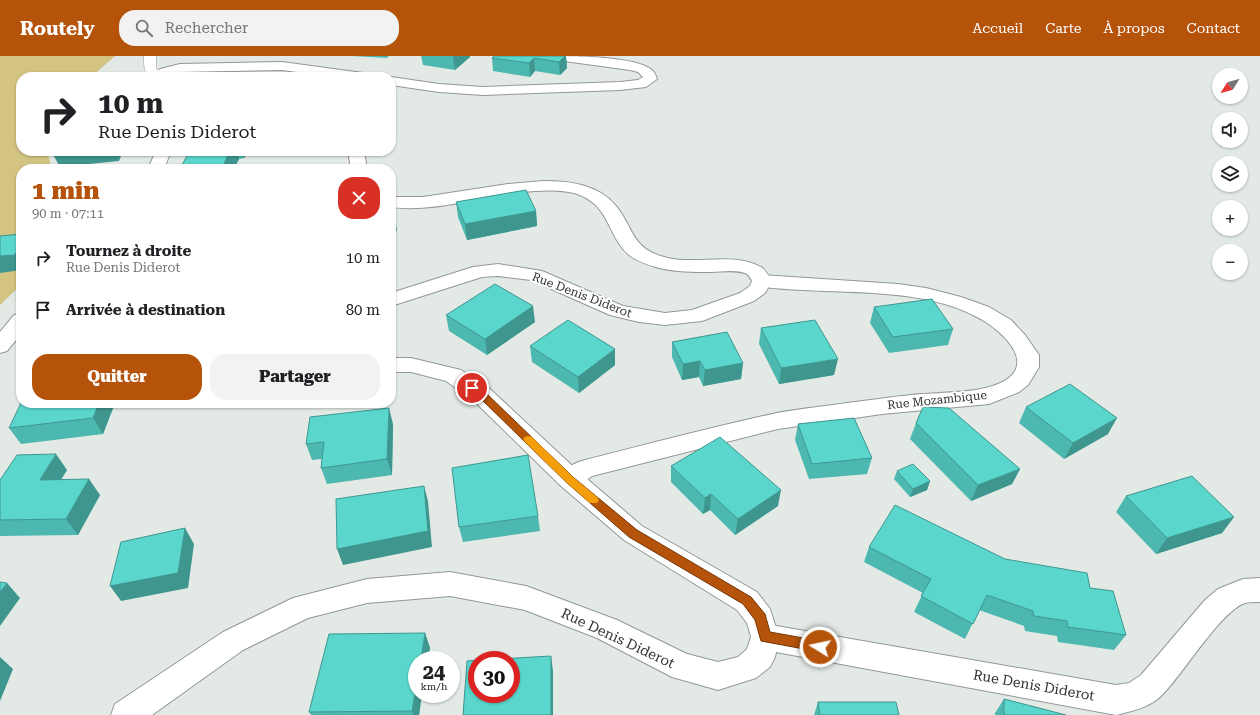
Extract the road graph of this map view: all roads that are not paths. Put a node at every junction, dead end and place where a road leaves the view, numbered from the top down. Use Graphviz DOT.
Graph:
graph roads {
  1 [pos="150,56"];
  2 [pos="557,56"];
  3 [pos="152,72"];
  4 [pos="165,72"];
  5 [pos="326,72"];
  6 [pos="396,82"];
  7 [pos="396,203"];
  8 [pos="762,281"];
  9 [pos="396,298"];
  10 [pos="16,326"];
  11 [pos="0,346"];
  12 [pos="396,365"];
  13 [pos="570,479"];
  14 [pos="1260,590"];
  15 [pos="766,637"];
  16 [pos="126,715"];
  1 -- 3 [label="lane"];
  2 -- 6 [label="main road"];
  4 -- 5 [label="main road"];
  7 -- 8 [label="main road"];
  8 -- 9 [label="main road, Rue Denis Diderot"];
  8 -- 13 [label="main road, Rue Mozambique"];
  10 -- 11 [label="main road"];
  12 -- 13 [label="main road"];
  13 -- 15 [label="main road"];
  14 -- 15 [label="main road, Rue Denis Diderot"];
  15 -- 16 [label="main road, Rue Denis Diderot"];
}
